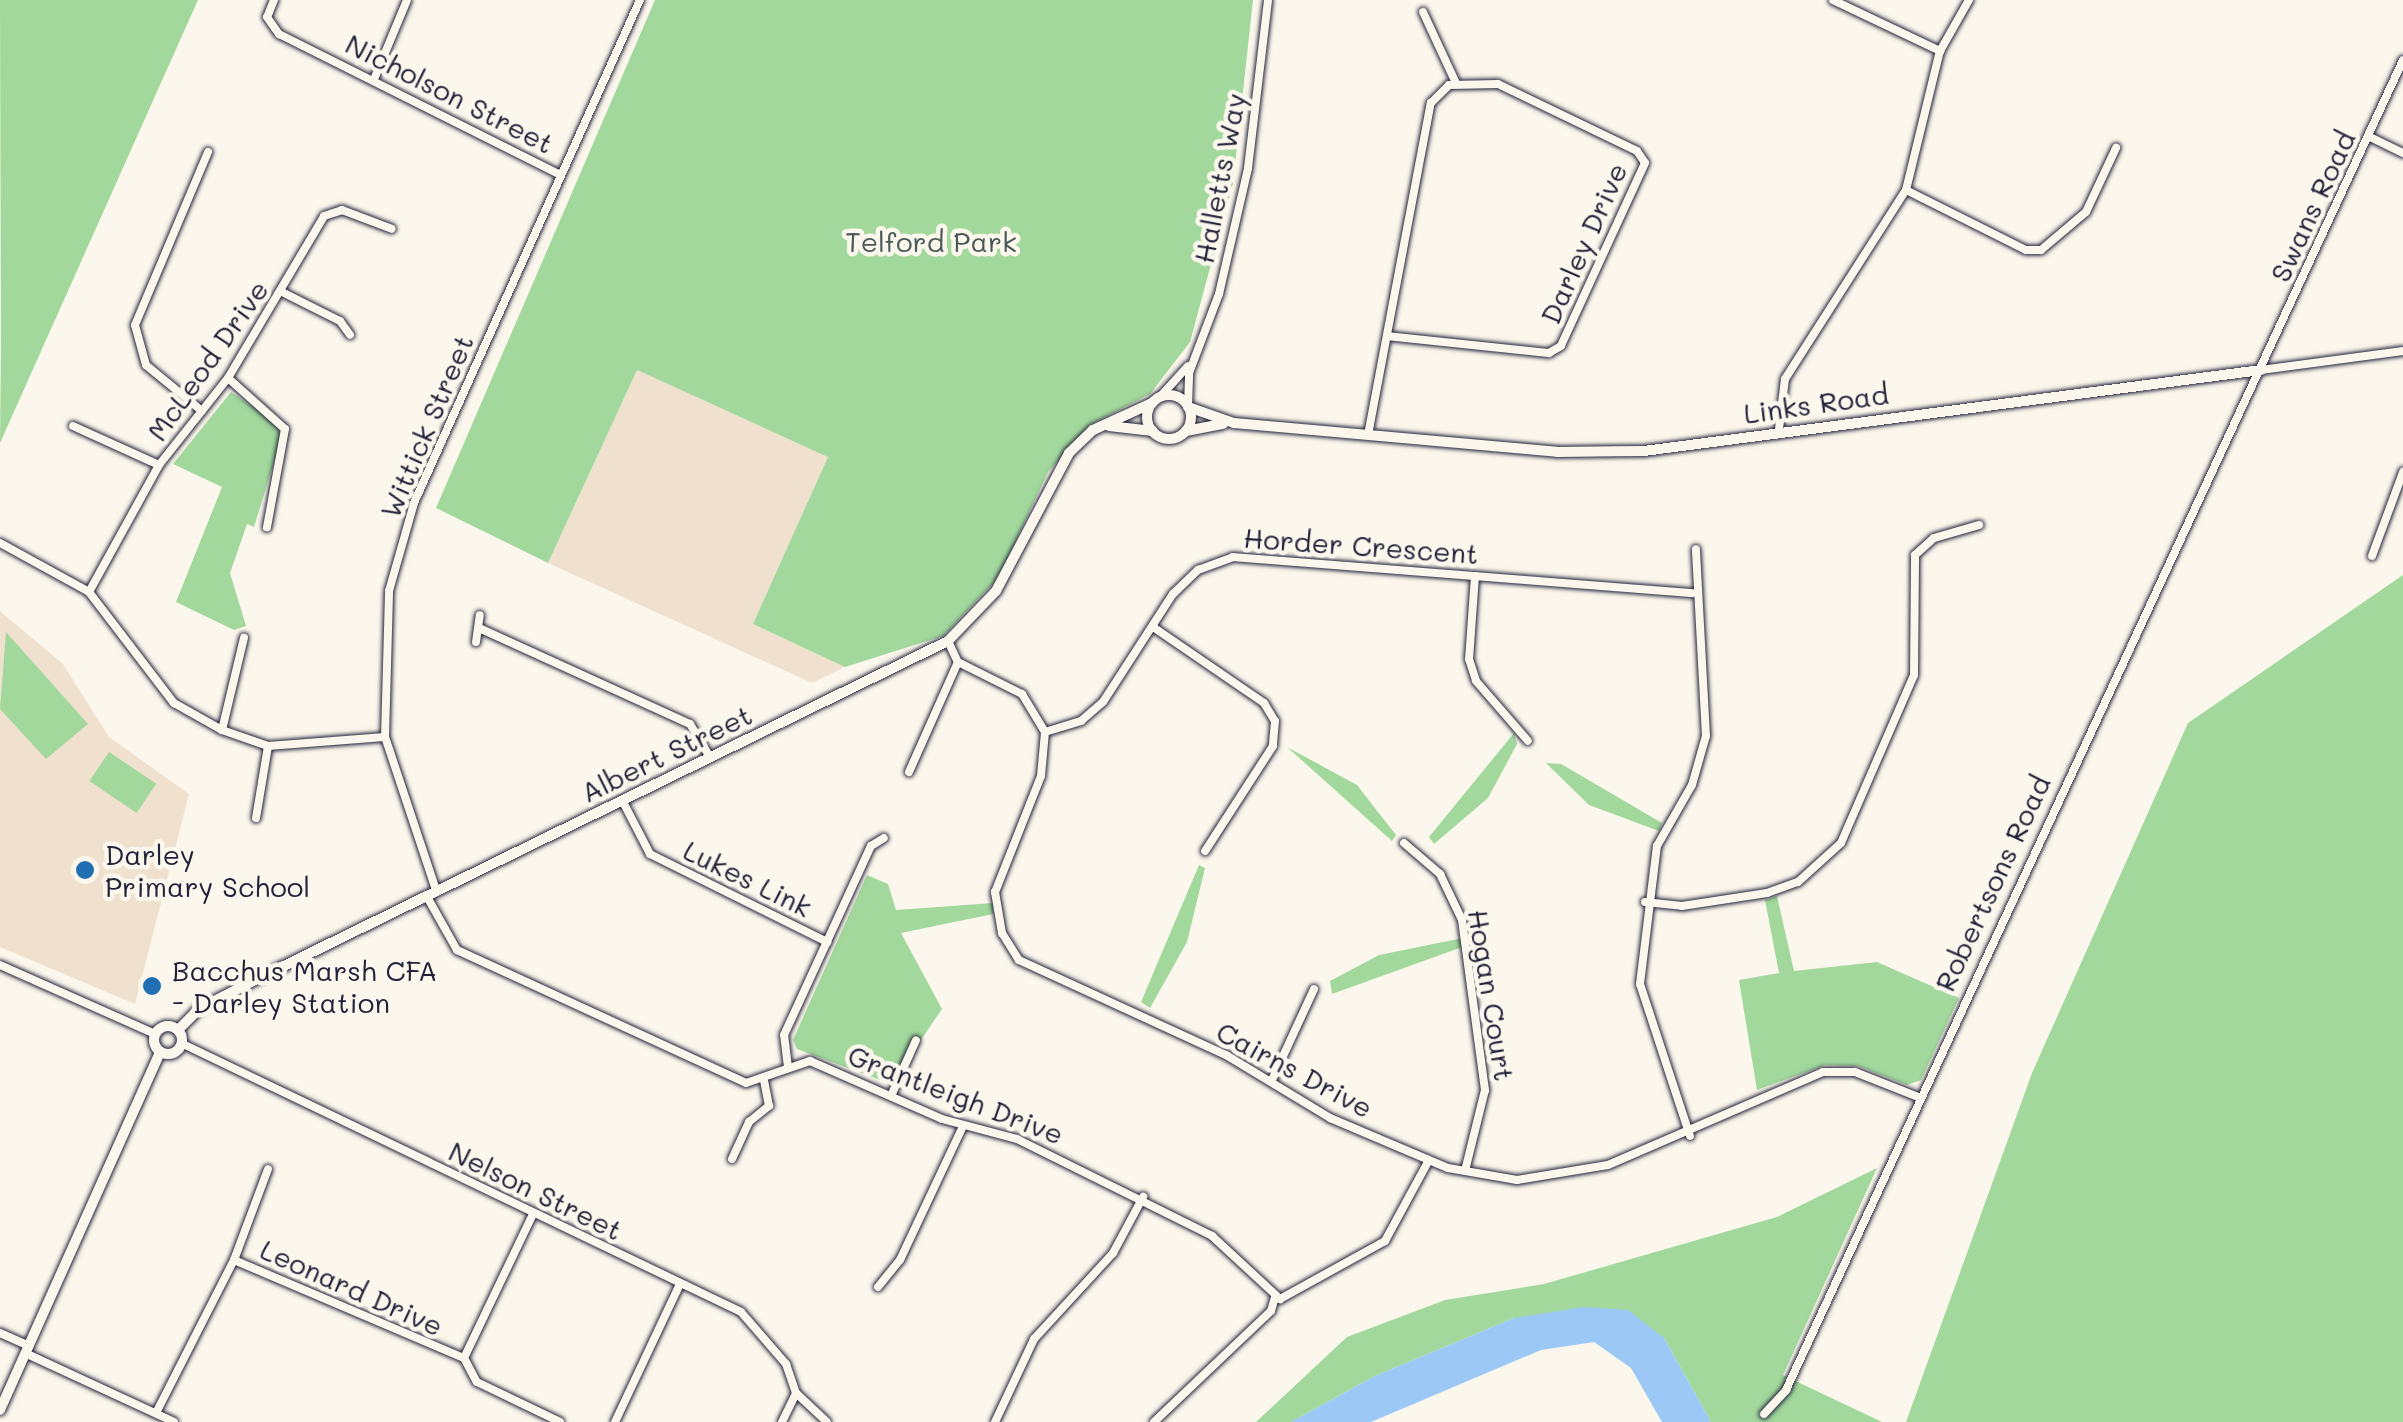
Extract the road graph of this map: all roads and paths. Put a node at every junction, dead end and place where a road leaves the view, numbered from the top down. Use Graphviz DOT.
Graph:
graph roads {
  1 [pos="274,0"];
  2 [pos="407,0"];
  3 [pos="640,0"];
  4 [pos="1268,0"];
  5 [pos="1832,0"];
  6 [pos="1969,0"];
  7 [pos="1422,12"];
  8 [pos="1940,51"];
  9 [pos="2403,60"];
  10 [pos="375,78"];
  11 [pos="1456,83"];
  12 [pos="2368,136"];
  13 [pos="2116,148"];
  14 [pos="208,152"];
  15 [pos="2403,153"];
  16 [pos="561,175"];
  17 [pos="1906,190"];
  18 [pos="392,229"];
  19 [pos="284,293"];
  20 [pos="350,335"];
  21 [pos="1388,336"];
  22 [pos="2403,351"];
  23 [pos="1194,359"];
  24 [pos="2261,370"];
  25 [pos="228,378"];
  26 [pos="1156,400"];
  27 [pos="1188,406"];
  28 [pos="202,411"];
  29 [pos="1234,423"];
  30 [pos="73,426"];
  31 [pos="1778,429"];
  32 [pos="1094,430"];
  33 [pos="1152,432"];
  34 [pos="1185,432"];
  35 [pos="1368,435"];
  36 [pos="160,465"];
  37 [pos="2403,472"];
  38 [pos="2399,504"];
  39 [pos="1979,525"];
  40 [pos="267,527"];
  41 [pos="0,543"];
  42 [pos="1696,549"];
  43 [pos="2372,556"];
  44 [pos="1474,576"];
  45 [pos="89,592"];
  46 [pos="1694,593"];
  47 [pos="480,614"];
  48 [pos="1153,627"];
  49 [pos="479,628"];
  50 [pos="244,638"];
  51 [pos="948,641"];
  52 [pos="476,642"];
  53 [pos="958,662"];
  54 [pos="222,730"];
  55 [pos="1045,732"];
  56 [pos="386,737"];
  57 [pos="1528,740"];
  58 [pos="268,746"];
  59 [pos="710,757"];
  60 [pos="909,772"];
  61 [pos="622,800"];
  62 [pos="256,818"];
  63 [pos="884,838"];
  64 [pos="1404,843"];
  65 [pos="1205,851"];
  66 [pos="431,893"];
  67 [pos="1646,902"];
  68 [pos="827,942"];
  69 [pos="0,965"];
  70 [pos="1314,988"];
  71 [pos="178,1030"];
  72 [pos="156,1034"];
  73 [pos="916,1040"];
  74 [pos="182,1044"];
  75 [pos="160,1052"];
  76 [pos="788,1067"];
  77 [pos="764,1080"];
  78 [pos="1272,1080"];
  79 [pos="891,1096"];
  80 [pos="1918,1097"];
  81 [pos="963,1126"];
  82 [pos="1690,1136"];
  83 [pos="732,1159"];
  84 [pos="1429,1160"];
  85 [pos="268,1170"];
  86 [pos="1465,1171"];
  87 [pos="1143,1198"];
  88 [pos="534,1214"];
  89 [pos="234,1260"];
  90 [pos="680,1284"];
  91 [pos="878,1287"];
  92 [pos="1275,1297"];
  93 [pos="0,1333"];
  94 [pos="27,1349"];
  95 [pos="464,1358"];
  96 [pos="796,1393"];
  97 [pos="0,1410"];
  98 [pos="156,1413"];
  99 [pos="1764,1414"];
  100 [pos="174,1422"];
  101 [pos="560,1422"];
  102 [pos="615,1422"];
  103 [pos="782,1422"];
  104 [pos="827,1422"];
  105 [pos="996,1422"];
  106 [pos="1154,1422"];
  1 -- 10 [label="street, Nicholson Street"];
  2 -- 10 [label="street"];
  3 -- 16 [label="street, Wittick Street"];
  4 -- 23 [label="street, Halletts Way"];
  5 -- 8 [label="street"];
  6 -- 8 [label="street"];
  7 -- 11 [label="street"];
  8 -- 17 [label="street"];
  9 -- 12 [label="street, Swans Road"];
  10 -- 16 [label="street, Nicholson Street"];
  11 -- 21 [label="street"];
  11 -- 21 [label="street, Darley Drive"];
  12 -- 15 [label="street"];
  12 -- 24 [label="street, Swans Road"];
  13 -- 17 [label="street"];
  14 -- 28 [label="street"];
  16 -- 56 [label="street, Wittick Street"];
  17 -- 31 [label="street"];
  18 -- 19 [label="street, McLeod Drive"];
  19 -- 20 [label="street"];
  19 -- 25 [label="street, McLeod Drive"];
  21 -- 35 [label="street"];
  22 -- 24 [label="street, Links Road"];
  23 -- 26 [label="street, Halletts Way"];
  23 -- 27 [label="street, Halletts Way"];
  24 -- 31 [label="street, Links Road"];
  24 -- 80 [label="street, Robertsons Road"];
  25 -- 28 [label="street, McLeod Drive"];
  25 -- 40 [label="street"];
  26 -- 27 [label="street"];
  26 -- 32 [label="street, Albert Street"];
  26 -- 33 [label="street"];
  27 -- 29 [label="street, Links Road"];
  27 -- 34 [label="street"];
  28 -- 36 [label="street, McLeod Drive"];
  29 -- 34 [label="street, Links Road"];
  29 -- 35 [label="street, Links Road"];
  30 -- 36 [label="street"];
  31 -- 35 [label="street, Links Road"];
  32 -- 33 [label="street"];
  32 -- 51 [label="street, Albert Street"];
  33 -- 34 [label="street"];
  36 -- 45 [label="street, McLeod Drive"];
  37 -- 38 [label="street"];
  38 -- 43 [label="street"];
  39 -- 67 [label="street"];
  41 -- 45 [label="street"];
  42 -- 46 [label="street"];
  44 -- 46 [label="street, Horder Crescent"];
  44 -- 48 [label="street, Horder Crescent"];
  44 -- 57 [label="street"];
  45 -- 54 [label="street"];
  46 -- 67 [label="street"];
  47 -- 49 [label="street"];
  48 -- 55 [label="street, Horder Crescent"];
  48 -- 65 [label="street"];
  49 -- 52 [label="street"];
  49 -- 59 [label="street"];
  50 -- 54 [label="street"];
  51 -- 53 [label="street"];
  51 -- 59 [label="street, Albert Street"];
  53 -- 55 [label="street"];
  53 -- 60 [label="street"];
  54 -- 58 [label="street"];
  55 -- 78 [label="street, Cairns Drive"];
  56 -- 58 [label="street"];
  56 -- 66 [label="street, Wittick Street"];
  58 -- 62 [label="street"];
  59 -- 61 [label="street, Albert Street"];
  61 -- 66 [label="street, Albert Street"];
  61 -- 68 [label="street, Lukes Link"];
  63 -- 68 [label="street"];
  64 -- 86 [label="street, Hogan Court"];
  66 -- 71 [label="street, Albert Street"];
  66 -- 77 [label="street"];
  67 -- 82 [label="street"];
  68 -- 76 [label="street"];
  69 -- 72 [label="street"];
  70 -- 78 [label="street"];
  71 -- 72 [label="street"];
  71 -- 74 [label="street"];
  72 -- 75 [label="street"];
  73 -- 79 [label="street"];
  74 -- 75 [label="street"];
  74 -- 88 [label="street, Nelson Street"];
  75 -- 94 [label="street"];
  76 -- 77 [label="street"];
  76 -- 79 [label="street, Grantleigh Drive"];
  77 -- 83 [label="street"];
  78 -- 84 [label="street, Cairns Drive"];
  79 -- 81 [label="street, Grantleigh Drive"];
  80 -- 82 [label="street, Cairns Drive"];
  80 -- 99 [label="street, Robertsons Road"];
  81 -- 87 [label="street, Grantleigh Drive"];
  81 -- 91 [label="street"];
  82 -- 86 [label="street, Cairns Drive"];
  84 -- 86 [label="street, Cairns Drive"];
  84 -- 92 [label="street"];
  85 -- 89 [label="street"];
  87 -- 92 [label="street, Grantleigh Drive"];
  87 -- 105 [label="street"];
  88 -- 90 [label="street, Nelson Street"];
  88 -- 95 [label="street, Leonard Drive"];
  89 -- 95 [label="street, Leonard Drive"];
  89 -- 98 [label="street, Leonard Drive"];
  90 -- 96 [label="street, Nelson Street"];
  90 -- 102 [label="street"];
  92 -- 106 [label="street"];
  93 -- 94 [label="street"];
  94 -- 97 [label="street"];
  94 -- 98 [label="street"];
  95 -- 101 [label="street"];
  96 -- 103 [label="street"];
  96 -- 104 [label="street, Nelson Street"];
  98 -- 100 [label="street"];
}
